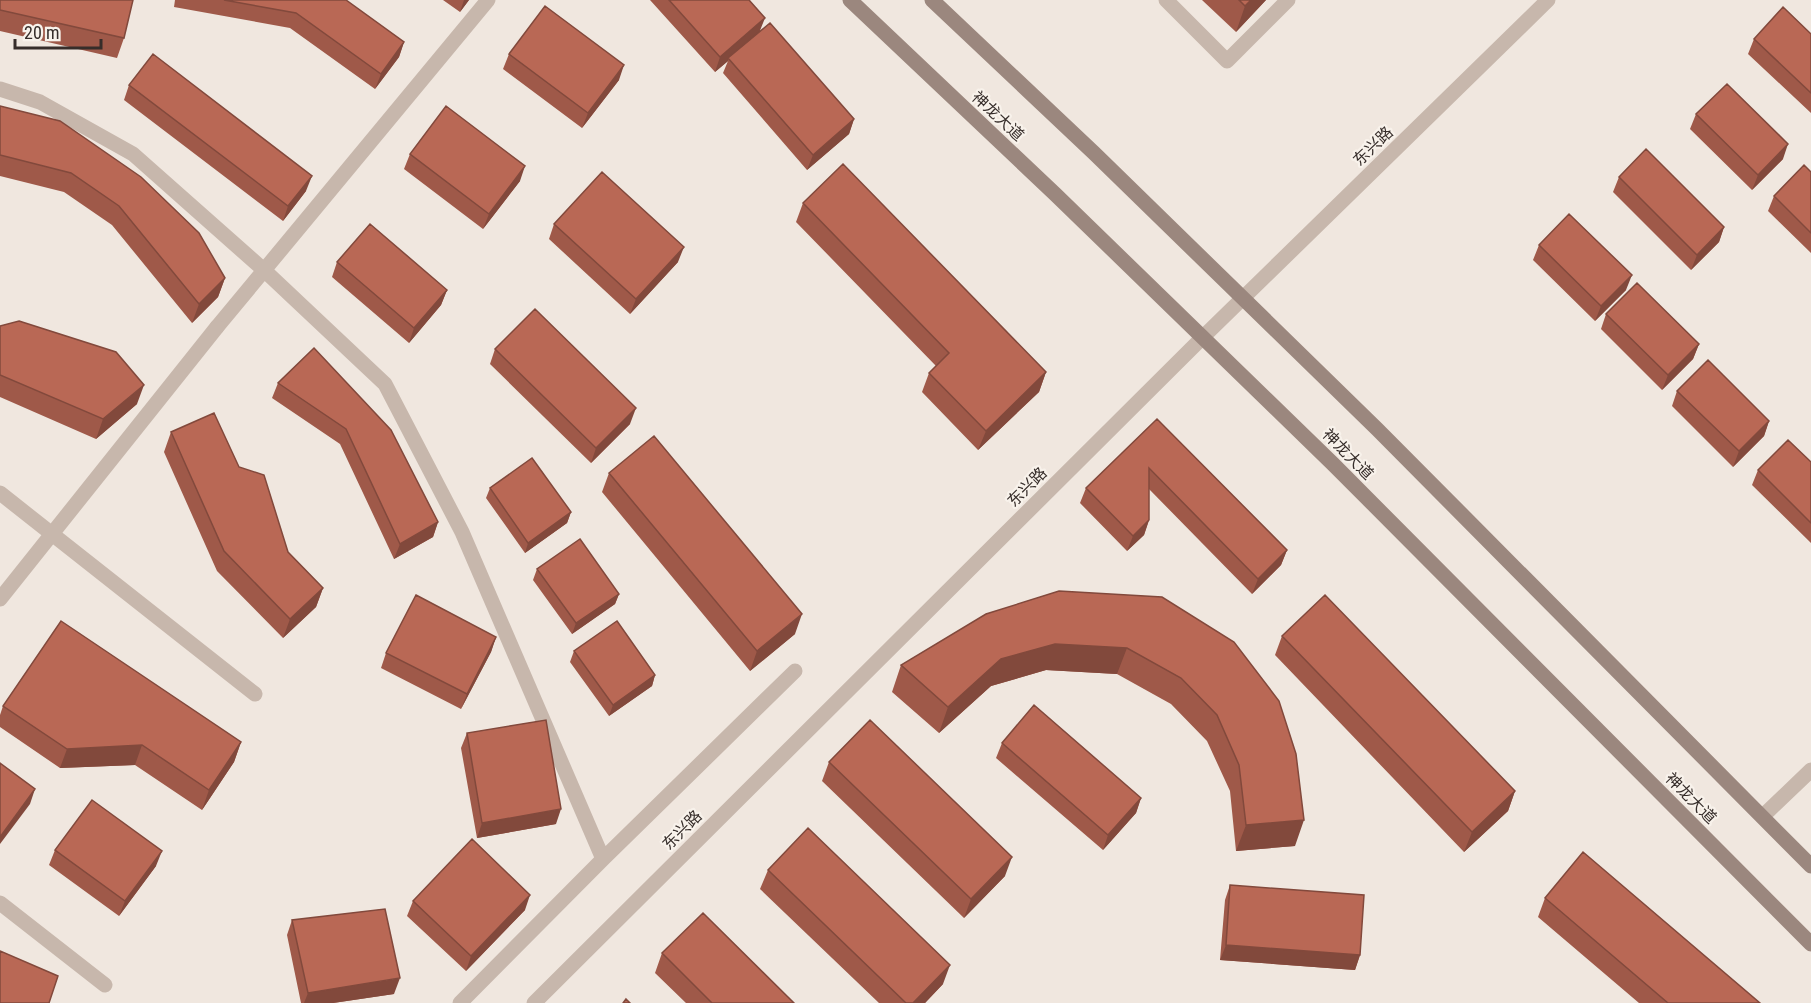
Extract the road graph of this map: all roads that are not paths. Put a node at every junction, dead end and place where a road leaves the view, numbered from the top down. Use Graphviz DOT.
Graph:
graph roads {
  1 [pos="488,0"];
  2 [pos="850,0"];
  3 [pos="932,0"];
  4 [pos="1166,0"];
  5 [pos="1288,0"];
  6 [pos="1548,0"];
  7 [pos="0,89"];
  8 [pos="265,271"];
  9 [pos="1243,299"];
  10 [pos="1202,338"];
  11 [pos="0,493"];
  12 [pos="53,534"];
  13 [pos="0,599"];
  14 [pos="795,671"];
  15 [pos="255,694"];
  16 [pos="1811,770"];
  17 [pos="1763,816"];
  18 [pos="603,859"];
  19 [pos="1811,866"];
  20 [pos="0,903"];
  21 [pos="1811,944"];
  22 [pos="105,986"];
  23 [pos="460,1003"];
  24 [pos="534,1003"];
  1 -- 8 [label="street"];
  2 -- 10 [label="main road, 神龙大道"];
  3 -- 9 [label="main road"];
  4 -- 5 [label="street"];
  6 -- 9 [label="street, 东兴路"];
  7 -- 8 [label="street"];
  8 -- 12 [label="street"];
  8 -- 18 [label="street"];
  9 -- 10 [label="street, 东兴路"];
  9 -- 17 [label="main road"];
  10 -- 21 [label="main road, 神龙大道"];
  10 -- 24 [label="street, 东兴路"];
  11 -- 12 [label="street"];
  12 -- 13 [label="street"];
  12 -- 15 [label="street"];
  14 -- 18 [label="street"];
  16 -- 17 [label="street"];
  17 -- 19 [label="main road"];
  18 -- 23 [label="street"];
  20 -- 22 [label="street"];
}
